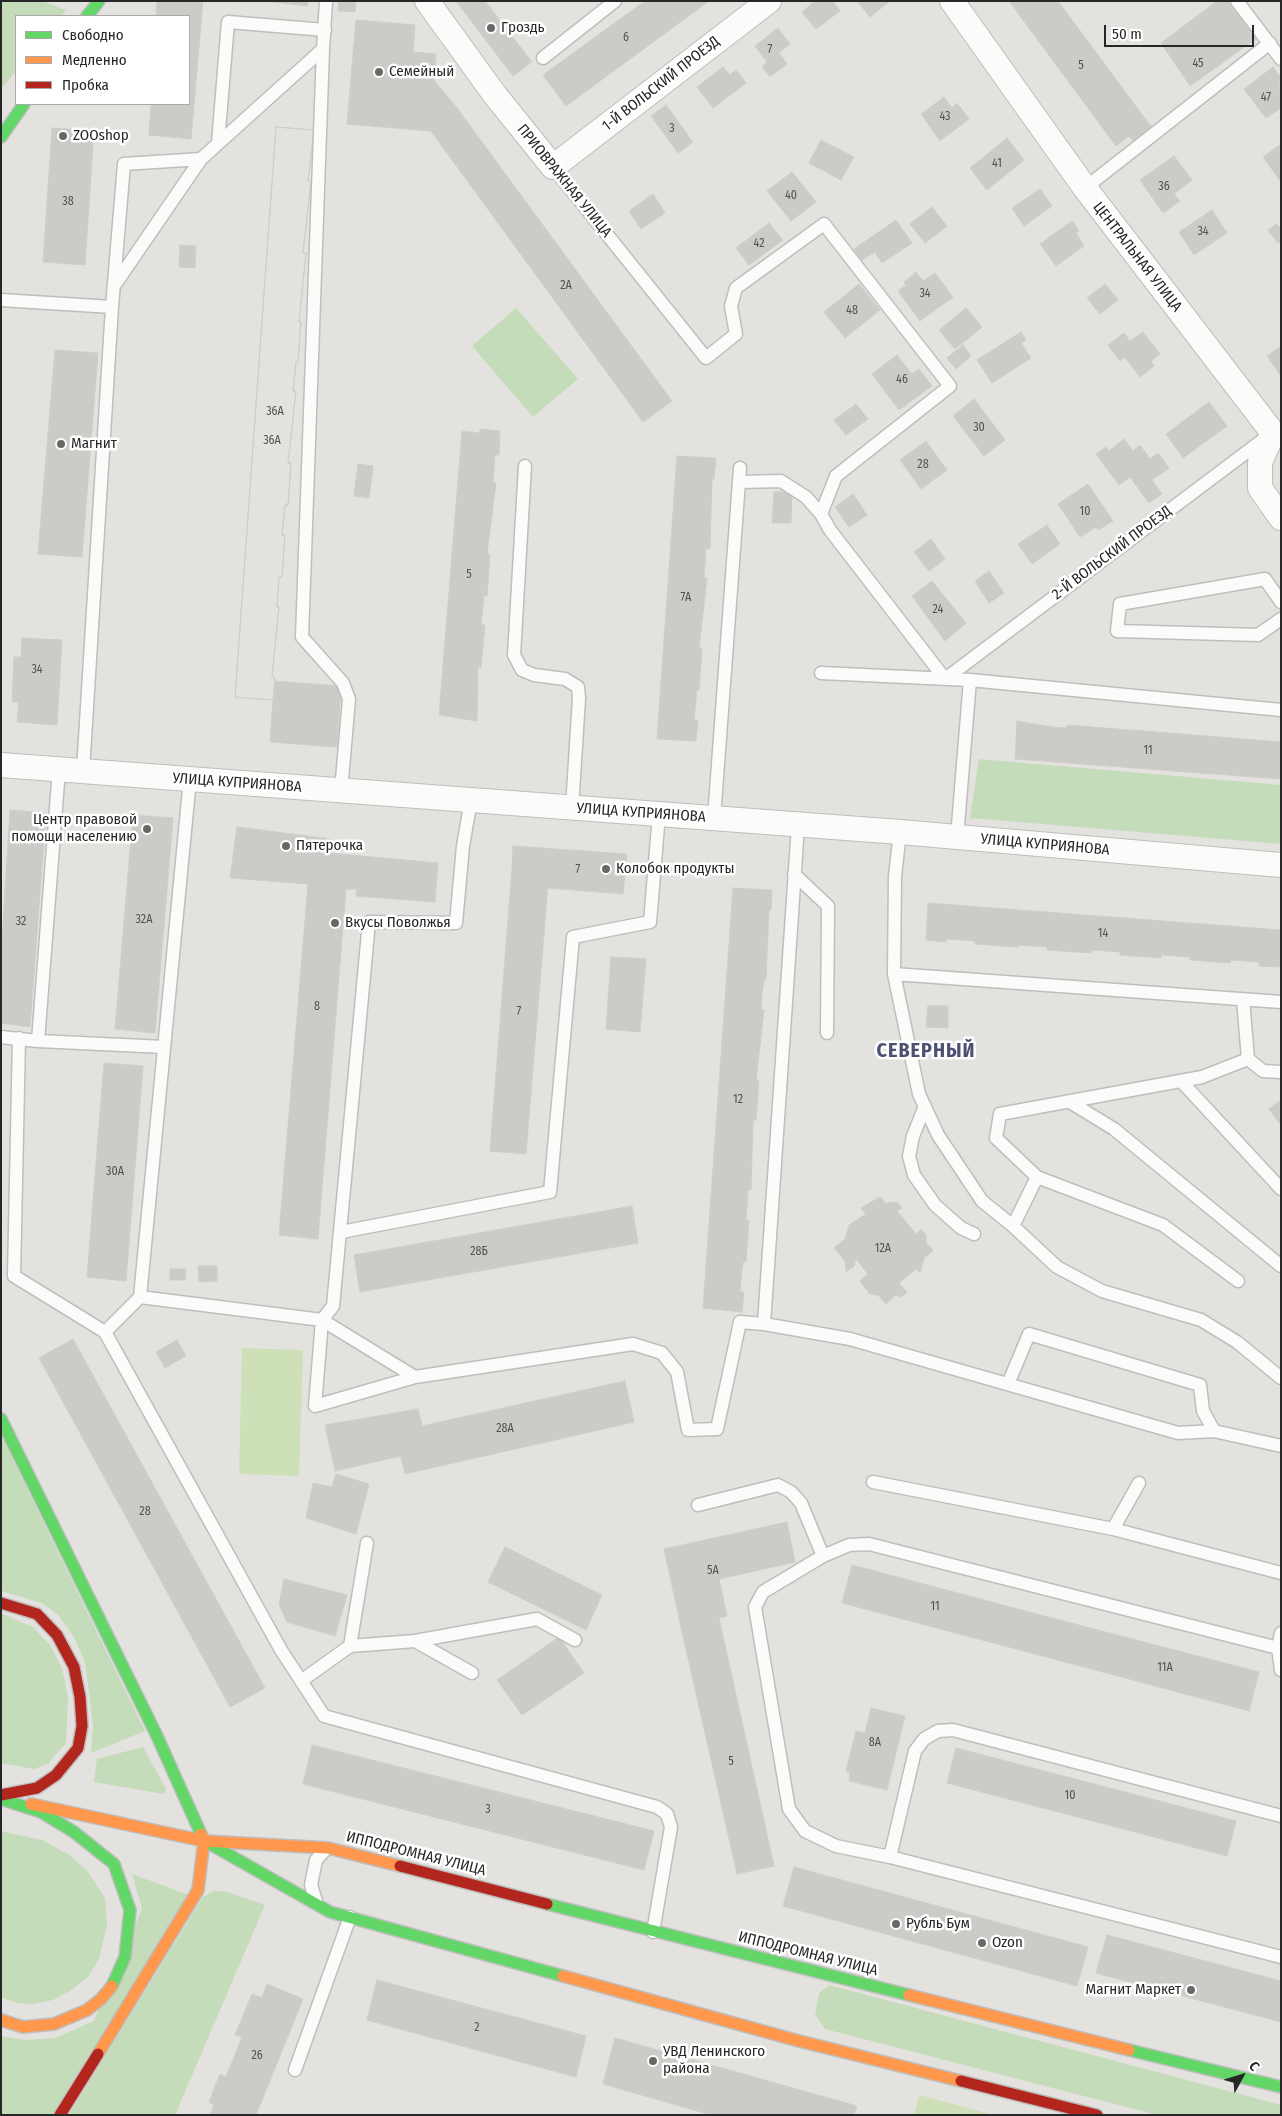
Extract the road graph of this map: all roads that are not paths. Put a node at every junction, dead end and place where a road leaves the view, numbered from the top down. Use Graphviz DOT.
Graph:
graph roads {
  1 [pos="99,1"];
  2 [pos="326,1"];
  3 [pos="426,1"];
  4 [pos="615,1"];
  5 [pos="769,1"];
  6 [pos="952,1"];
  7 [pos="1237,1"];
  8 [pos="88,15"];
  9 [pos="324,30"];
  10 [pos="1270,43"];
  11 [pos="323,49"];
  12 [pos="543,58"];
  13 [pos="1281,59"];
  14 [pos="23,105"];
  15 [pos="1,137"];
  16 [pos="218,143"];
  17 [pos="201,159"];
  18 [pos="553,167"];
  19 [pos="1085,188"];
  20 [pos="114,285"];
  21 [pos="1,300"];
  22 [pos="112,307"];
  23 [pos="1277,431"];
  24 [pos="525,466"];
  25 [pos="740,468"];
  26 [pos="739,482"];
  27 [pos="821,514"];
  28 [pos="1281,518"];
  29 [pos="1281,602"];
  30 [pos="1281,619"];
  31 [pos="821,673"];
  32 [pos="945,679"];
  33 [pos="970,680"];
  34 [pos="1281,710"];
  35 [pos="1,765"];
  36 [pos="59,769"];
  37 [pos="83,771"];
  38 [pos="190,779"];
  39 [pos="341,791"];
  40 [pos="471,800"];
  41 [pos="572,808"];
  42 [pos="659,814"];
  43 [pos="714,818"];
  44 [pos="798,826"];
  45 [pos="900,832"];
  46 [pos="957,837"];
  47 [pos="1281,865"];
  48 [pos="794,874"];
  49 [pos="894,974"];
  50 [pos="1243,999"];
  51 [pos="1281,1002"];
  52 [pos="827,1033"];
  53 [pos="1,1037"];
  54 [pos="18,1038"];
  55 [pos="38,1041"];
  56 [pos="164,1047"];
  57 [pos="1248,1059"];
  58 [pos="1281,1072"];
  59 [pos="1180,1081"];
  60 [pos="1070,1102"];
  61 [pos="925,1106"];
  62 [pos="1037,1177"];
  63 [pos="1281,1188"];
  64 [pos="1013,1226"];
  65 [pos="341,1232"];
  66 [pos="974,1234"];
  67 [pos="1281,1266"];
  68 [pos="1238,1281"];
  69 [pos="140,1297"];
  70 [pos="322,1320"];
  71 [pos="764,1324"];
  72 [pos="105,1332"];
  73 [pos="415,1377"];
  74 [pos="1281,1378"];
  75 [pos="1008,1384"];
  76 [pos="1,1419"];
  77 [pos="1214,1431"];
  78 [pos="1281,1446"];
  79 [pos="873,1482"];
  80 [pos="1139,1482"];
  81 [pos="698,1505"];
  82 [pos="1113,1529"];
  83 [pos="367,1543"];
  84 [pos="823,1556"];
  85 [pos="1281,1573"];
  86 [pos="1,1603"];
  87 [pos="1281,1633"];
  88 [pos="575,1640"];
  89 [pos="415,1642"];
  90 [pos="350,1646"];
  91 [pos="1278,1648"];
  92 [pos="1281,1670"];
  93 [pos="472,1673"];
  94 [pos="301,1681"];
  95 [pos="1,1797"];
  96 [pos="1281,1816"];
  97 [pos="204,1841"];
  98 [pos="328,1848"];
  99 [pos="890,1857"];
  100 [pos="330,1912"];
  101 [pos="350,1917"];
  102 [pos="654,1932"];
  103 [pos="1281,1956"];
  104 [pos="1,2020"];
  105 [pos="295,2070"];
  106 [pos="1281,2088"];
  107 [pos="60,2115"];
  108 [pos="1097,2115"];
  1 -- 8 [label="street"];
  2 -- 9 [label="lane"];
  3 -- 18 [label="street, ПРИОВРАЖНАЯ УЛИЦА"];
  4 -- 12 [label="lane"];
  5 -- 18 [label="street, 1-Й ВОЛЬСКИЙ ПРОЕЗД"];
  6 -- 19 [label="street, ЦЕНТРАЛЬНАЯ УЛИЦА"];
  7 -- 10 [label="lane"];
  9 -- 11 [label="lane"];
  9 -- 16 [label="lane"];
  10 -- 13 [label="lane"];
  10 -- 19 [label="lane"];
  11 -- 16 [label="lane"];
  11 -- 39 [label="lane"];
  14 -- 15 [label="street"];
  16 -- 17 [label="lane"];
  17 -- 20 [label="lane"];
  17 -- 20 [label="lane"];
  18 -- 27 [label="lane, ПРИОВРАЖНАЯ УЛИЦА"];
  19 -- 23 [label="street, ЦЕНТРАЛЬНАЯ УЛИЦА"];
  20 -- 22 [label="lane"];
  21 -- 22 [label="lane"];
  22 -- 37 [label="lane"];
  23 -- 28 [label="street"];
  23 -- 32 [label="lane, 2-Й ВОЛЬСКИЙ ПРОЕЗД"];
  24 -- 41 [label="lane"];
  25 -- 26 [label="lane"];
  26 -- 27 [label="lane"];
  26 -- 43 [label="lane"];
  27 -- 32 [label="lane"];
  29 -- 30 [label="lane"];
  31 -- 32 [label="lane"];
  32 -- 33 [label="lane"];
  33 -- 34 [label="lane"];
  33 -- 46 [label="lane"];
  35 -- 36 [label="street, УЛИЦА КУПРИЯНОВА"];
  36 -- 37 [label="street, УЛИЦА КУПРИЯНОВА"];
  36 -- 55 [label="lane"];
  37 -- 38 [label="street, УЛИЦА КУПРИЯНОВА"];
  38 -- 39 [label="street, УЛИЦА КУПРИЯНОВА"];
  38 -- 56 [label="lane"];
  39 -- 40 [label="street, УЛИЦА КУПРИЯНОВА"];
  40 -- 41 [label="street, УЛИЦА КУПРИЯНОВА"];
  40 -- 65 [label="lane"];
  41 -- 42 [label="street, УЛИЦА КУПРИЯНОВА"];
  42 -- 43 [label="street, УЛИЦА КУПРИЯНОВА"];
  42 -- 65 [label="lane"];
  43 -- 44 [label="street, УЛИЦА КУПРИЯНОВА"];
  44 -- 45 [label="street, УЛИЦА КУПРИЯНОВА"];
  44 -- 48 [label="lane"];
  45 -- 46 [label="street, УЛИЦА КУПРИЯНОВА"];
  45 -- 49 [label="lane"];
  46 -- 47 [label="street, УЛИЦА КУПРИЯНОВА"];
  48 -- 52 [label="lane"];
  48 -- 71 [label="lane"];
  49 -- 50 [label="lane"];
  49 -- 61 [label="lane"];
  50 -- 51 [label="lane"];
  50 -- 57 [label="lane"];
  53 -- 54 [label="lane"];
  54 -- 55 [label="lane"];
  54 -- 72 [label="lane"];
  55 -- 56 [label="lane"];
  56 -- 69 [label="lane"];
  57 -- 58 [label="lane"];
  57 -- 59 [label="lane"];
  59 -- 60 [label="lane"];
  59 -- 63 [label="lane"];
  60 -- 62 [label="lane"];
  60 -- 67 [label="lane"];
  61 -- 64 [label="lane"];
  61 -- 66 [label="lane"];
  62 -- 64 [label="lane"];
  62 -- 68 [label="lane"];
  64 -- 74 [label="lane"];
  65 -- 70 [label="lane"];
  69 -- 70 [label="lane"];
  69 -- 72 [label="lane"];
  70 -- 73 [label="lane"];
  70 -- 73 [label="lane"];
  71 -- 73 [label="lane"];
  71 -- 75 [label="lane"];
  72 -- 94 [label="lane"];
  75 -- 77 [label="lane"];
  75 -- 77 [label="lane"];
  76 -- 97 [label="street"];
  77 -- 78 [label="lane"];
  79 -- 82 [label="lane"];
  80 -- 82 [label="lane"];
  81 -- 84 [label="lane"];
  82 -- 85 [label="lane"];
  83 -- 90 [label="lane"];
  84 -- 91 [label="lane"];
  84 -- 99 [label="lane"];
  86 -- 95 [label="street"];
  87 -- 91 [label="lane"];
  88 -- 89 [label="lane"];
  89 -- 90 [label="lane"];
  89 -- 93 [label="lane"];
  90 -- 94 [label="lane"];
  91 -- 92 [label="lane"];
  94 -- 102 [label="lane"];
  95 -- 97 [label="street"];
  95 -- 104 [label="street"];
  96 -- 99 [label="lane"];
  97 -- 98 [label="street, ИППОДРОМНАЯ УЛИЦА"];
  97 -- 100 [label="street"];
  97 -- 107 [label="street"];
  98 -- 100 [label="lane"];
  98 -- 102 [label="street, ИППОДРОМНАЯ УЛИЦА"];
  99 -- 103 [label="lane"];
  100 -- 101 [label="street"];
  101 -- 105 [label="lane"];
  101 -- 108 [label="street"];
  102 -- 106 [label="street, ИППОДРОМНАЯ УЛИЦА"];
}
